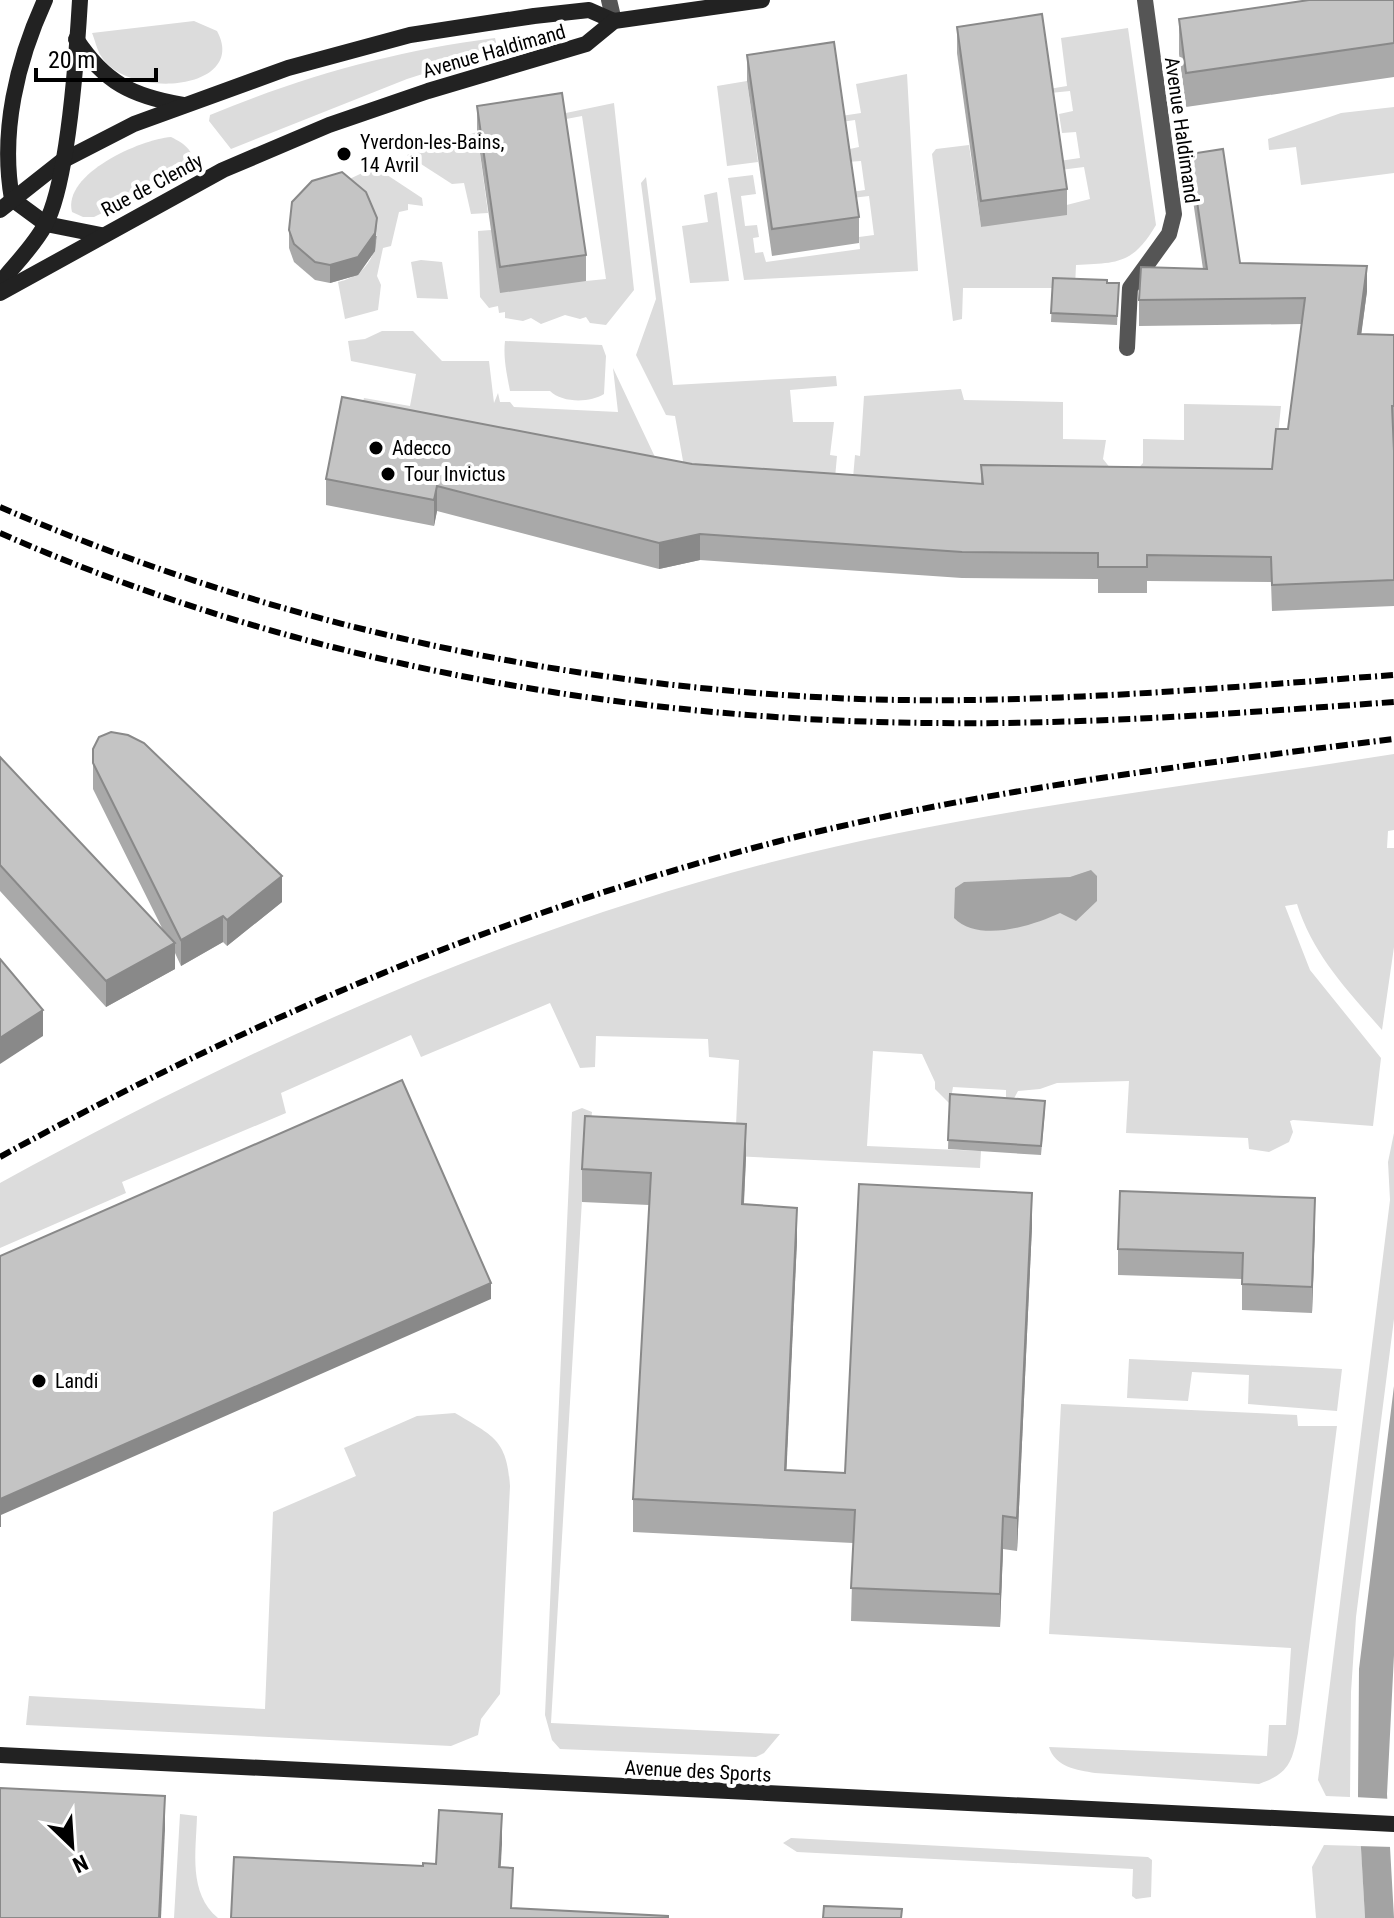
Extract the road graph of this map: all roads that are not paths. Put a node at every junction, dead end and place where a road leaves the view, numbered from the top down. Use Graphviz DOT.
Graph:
graph roads {
  1 [pos="45,0"];
  2 [pos="80,0"];
  3 [pos="609,0"];
  4 [pos="762,0"];
  5 [pos="1145,0"];
  6 [pos="614,21"];
  7 [pos="76,39"];
  8 [pos="185,105"];
  9 [pos="329,125"];
  10 [pos="62,161"];
  11 [pos="6,205"];
  12 [pos="46,224"];
  13 [pos="101,235"];
  14 [pos="0,283"];
  15 [pos="0,293"];
  16 [pos="1127,348"];
  17 [pos="0,1755"];
  18 [pos="1394,1824"];
  1 -- 11 [label="street"];
  2 -- 7 [label="street"];
  3 -- 6 [label="street"];
  4 -- 6 [label="street, Avenue Haldimand"];
  5 -- 16 [label="street, Avenue Haldimand"];
  6 -- 8 [label="street"];
  6 -- 9 [label="street, Avenue Haldimand"];
  7 -- 8 [label="street"];
  7 -- 10 [label="street"];
  8 -- 10 [label="street"];
  9 -- 13 [label="street, Rue de Clendy"];
  10 -- 11 [label="street"];
  10 -- 12 [label="street"];
  11 -- 12 [label="street"];
  12 -- 13 [label="street"];
  12 -- 14 [label="street"];
  13 -- 15 [label="street, Rue de Clendy"];
  17 -- 18 [label="street, Avenue des Sports"];
}
